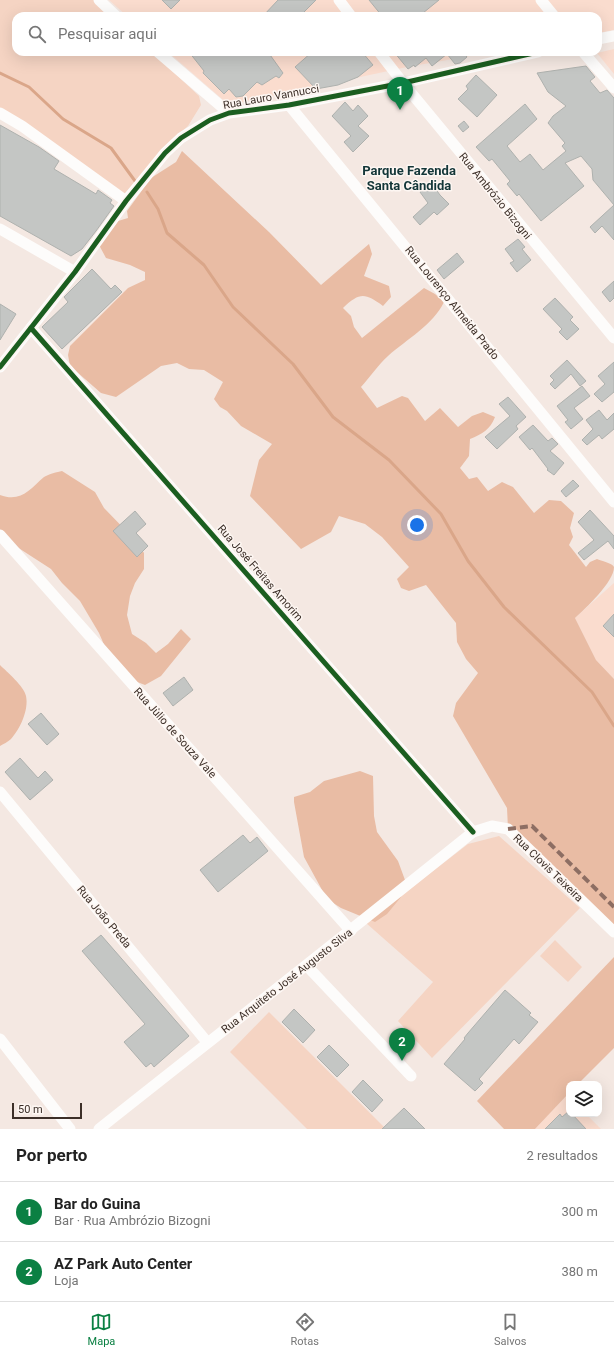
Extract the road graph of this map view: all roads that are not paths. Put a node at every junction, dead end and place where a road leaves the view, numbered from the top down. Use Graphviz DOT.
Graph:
graph roads {
  1 [pos="98,0"];
  2 [pos="339,0"];
  3 [pos="541,0"];
  4 [pos="112,12"];
  5 [pos="348,12"];
  6 [pos="551,12"];
  7 [pos="614,36"];
  8 [pos="602,38"];
  9 [pos="163,56"];
  10 [pos="382,56"];
  11 [pos="520,56"];
  12 [pos="586,56"];
  13 [pos="402,83"];
  14 [pos="614,88"];
  15 [pos="289,105"];
  16 [pos="0,113"];
  17 [pos="229,113"];
  18 [pos="126,202"];
  19 [pos="0,229"];
  20 [pos="75,272"];
  21 [pos="31,328"];
  22 [pos="614,338"];
  23 [pos="0,367"];
  24 [pos="614,502"];
  25 [pos="0,535"];
  26 [pos="0,792"];
  27 [pos="473,832"];
  28 [pos="351,931"];
  29 [pos="614,932"];
  30 [pos="307,966"];
  31 [pos="0,1039"];
  32 [pos="207,1042"];
  33 [pos="411,1076"];
  34 [pos="70,1129"];
  35 [pos="100,1129"];
  1 -- 4 [label="street"];
  2 -- 5 [label="street"];
  3 -- 6 [label="street"];
  7 -- 8 [label="street"];
  9 -- 17 [label="street"];
  10 -- 13 [label="street, Rua Ambrózio Bizogni"];
  11 -- 13 [label="street, Rua Lauro Vannucci"];
  12 -- 14 [label="street"];
  13 -- 15 [label="street, Rua Lauro Vannucci"];
  13 -- 22 [label="street, Rua Ambrózio Bizogni"];
  15 -- 17 [label="street, Rua Lauro Vannucci"];
  15 -- 24 [label="street, Rua Lourenço Almeida Prado"];
  16 -- 18 [label="street"];
  17 -- 18 [label="street, Rua Lauro Vannucci"];
  18 -- 20 [label="street, Rua Lauro Vannucci"];
  19 -- 20 [label="street"];
  20 -- 21 [label="street, Rua Lauro Vannucci"];
  21 -- 23 [label="street, Rua Lauro Vannucci"];
  21 -- 27 [label="street, Rua José Freitas Amorim"];
  25 -- 28 [label="street, Rua Jùlio de Souza Vale"];
  26 -- 32 [label="street, Rua João Preda"];
  27 -- 28 [label="street, Rua Arquiteto José Augusto Silva"];
  27 -- 29 [label="street, Rua Clovis Teixeira"];
  28 -- 30 [label="street, Rua Arquiteto José Augusto Silva"];
  30 -- 32 [label="street, Rua Arquiteto José Augusto Silva"];
  30 -- 33 [label="street"];
  31 -- 34 [label="street"];
  32 -- 35 [label="street, Rua Arquiteto José Augusto Silva"];
}
